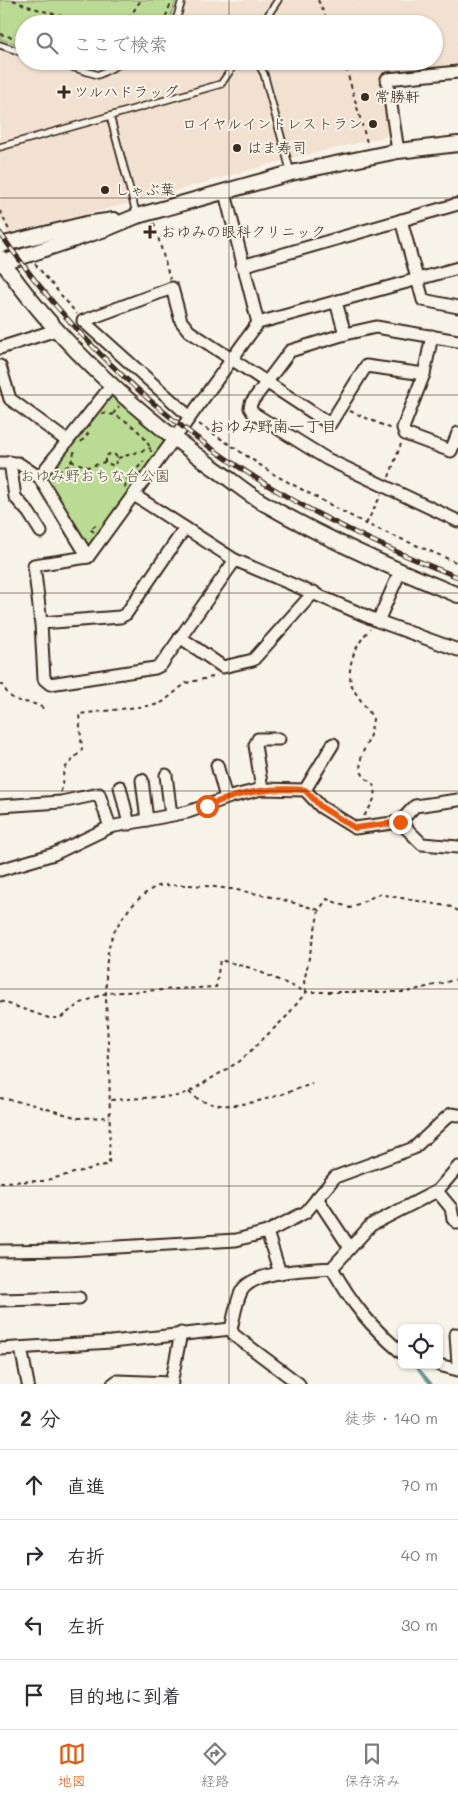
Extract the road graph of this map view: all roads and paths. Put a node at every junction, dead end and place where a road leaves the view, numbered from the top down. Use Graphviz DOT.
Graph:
graph roads {
  1 [pos="13,0"];
  2 [pos="140,0"];
  3 [pos="172,0"];
  4 [pos="182,0"];
  5 [pos="278,0"];
  6 [pos="318,0"];
  7 [pos="61,15"];
  8 [pos="130,15"];
  9 [pos="166,15"];
  10 [pos="178,15"];
  11 [pos="268,15"];
  12 [pos="325,15"];
  13 [pos="0,34"];
  14 [pos="15,38"];
  15 [pos="0,45"];
  16 [pos="15,49"];
  17 [pos="82,70"];
  18 [pos="108,70"];
  19 [pos="230,70"];
  20 [pos="262,70"];
  21 [pos="347,70"];
  22 [pos="458,72"];
  23 [pos="110,116"];
  24 [pos="458,144"];
  25 [pos="0,147"];
  26 [pos="398,151"];
  27 [pos="371,156"];
  28 [pos="291,173"];
  29 [pos="224,193"];
  30 [pos="458,204"];
  31 [pos="0,211"];
  32 [pos="151,212"];
  33 [pos="137,216"];
  34 [pos="401,220"];
  35 [pos="14,241"];
  36 [pos="0,245"];
  37 [pos="27,255"];
  38 [pos="1,262"];
  39 [pos="242,266"];
  40 [pos="458,268"];
  41 [pos="417,279"];
  42 [pos="172,288"];
  43 [pos="336,302"];
  44 [pos="458,307"];
  45 [pos="83,321"];
  46 [pos="258,324"];
  47 [pos="56,330"];
  48 [pos="345,334"];
  49 [pos="432,336"];
  50 [pos="458,341"];
  51 [pos="0,348"];
  52 [pos="230,360"];
  53 [pos="0,366"];
  54 [pos="424,374"];
  55 [pos="266,384"];
  56 [pos="112,385"];
  57 [pos="5,400"];
  58 [pos="341,407"];
  59 [pos="102,414"];
  60 [pos="190,418"];
  61 [pos="92,429"];
  62 [pos="458,433"];
  63 [pos="405,434"];
  64 [pos="174,440"];
  65 [pos="67,441"];
  66 [pos="151,448"];
  67 [pos="151,452"];
  68 [pos="118,458"];
  69 [pos="145,460"];
  70 [pos="71,461"];
  71 [pos="105,462"];
  72 [pos="5,463"];
  73 [pos="49,465"];
  74 [pos="39,478"];
  75 [pos="385,488"];
  76 [pos="128,493"];
  77 [pos="458,521"];
  78 [pos="100,522"];
  79 [pos="366,524"];
  80 [pos="185,528"];
  81 [pos="41,532"];
  82 [pos="102,539"];
  83 [pos="88,557"];
  84 [pos="235,560"];
  85 [pos="458,563"];
  86 [pos="400,572"];
  87 [pos="314,592"];
  88 [pos="458,595"];
  89 [pos="378,621"];
  90 [pos="42,623"];
  91 [pos="180,637"];
  92 [pos="458,650"];
  93 [pos="223,674"];
  94 [pos="0,685"];
  95 [pos="44,710"];
  96 [pos="279,739"];
  97 [pos="332,744"];
  98 [pos="217,765"];
  99 [pos="166,776"];
  100 [pos="142,780"];
  101 [pos="120,788"];
  102 [pos="262,789"];
  103 [pos="305,790"];
  104 [pos="226,798"];
  105 [pos="458,800"];
  106 [pos="61,802"];
  107 [pos="0,806"];
  108 [pos="171,816"];
  109 [pos="147,820"];
  110 [pos="400,822"];
  111 [pos="129,824"];
  112 [pos="110,828"];
  113 [pos="355,828"];
  114 [pos="458,847"];
  115 [pos="0,870"];
  116 [pos="319,910"];
  117 [pos="458,911"];
  118 [pos="458,979"];
  119 [pos="306,992"];
  120 [pos="106,993"];
  121 [pos="0,1001"];
  122 [pos="312,1084"];
  123 [pos="189,1092"];
  124 [pos="0,1098"];
  125 [pos="110,1100"];
  126 [pos="458,1115"];
  127 [pos="110,1117"];
  128 [pos="458,1167"];
  129 [pos="0,1182"];
  130 [pos="437,1191"];
  131 [pos="317,1198"];
  132 [pos="458,1223"];
  133 [pos="267,1232"];
  134 [pos="350,1248"];
  135 [pos="0,1251"];
  136 [pos="332,1268"];
  137 [pos="280,1273"];
  138 [pos="78,1298"];
  139 [pos="0,1300"];
  140 [pos="231,1329"];
  141 [pos="181,1333"];
  142 [pos="456,1334"];
  143 [pos="21,1348"];
  144 [pos="0,1349"];
  145 [pos="398,1350"];
  146 [pos="458,1365"];
  147 [pos="443,1366"];
  148 [pos="458,1370"];
  149 [pos="171,1383"];
  150 [pos="28,1384"];
  151 [pos="112,1384"];
  152 [pos="299,1384"];
  1 -- 7 [label="path"];
  2 -- 8 [label="path"];
  3 -- 9 [label="path"];
  4 -- 10 [label="lane"];
  5 -- 11 [label="lane"];
  6 -- 12 [label="path"];
  13 -- 14 [label="path"];
  15 -- 16 [label="lane"];
  17 -- 18 [label="lane"];
  19 -- 23 [label="lane"];
  20 -- 28 [label="lane"];
  21 -- 27 [label="path"];
  22 -- 26 [label="street"];
  23 -- 25 [label="lane"];
  23 -- 33 [label="lane"];
  24 -- 26 [label="street"];
  26 -- 27 [label="street"];
  27 -- 28 [label="street"];
  28 -- 29 [label="street"];
  29 -- 32 [label="street"];
  29 -- 39 [label="street"];
  30 -- 34 [label="street"];
  31 -- 35 [label="path"];
  32 -- 33 [label="street"];
  32 -- 42 [label="path"];
  33 -- 35 [label="street"];
  33 -- 37 [label="street"];
  34 -- 39 [label="street"];
  34 -- 41 [label="street"];
  35 -- 36 [label="street"];
  37 -- 38 [label="street"];
  37 -- 45 [label="path"];
  38 -- 47 [label="street"];
  39 -- 46 [label="street"];
  40 -- 41 [label="street"];
  41 -- 43 [label="street"];
  41 -- 44 [label="street"];
  42 -- 45 [label="street"];
  42 -- 52 [label="street"];
  43 -- 46 [label="street"];
  43 -- 48 [label="street"];
  45 -- 60 [label="street"];
  46 -- 52 [label="street"];
  47 -- 51 [label="street"];
  47 -- 56 [label="street"];
  48 -- 49 [label="street"];
  48 -- 55 [label="street"];
  49 -- 50 [label="street"];
  49 -- 54 [label="street"];
  52 -- 55 [label="street"];
  52 -- 60 [label="street"];
  53 -- 57 [label="street"];
  54 -- 58 [label="street"];
  54 -- 63 [label="street"];
  55 -- 58 [label="street"];
  55 -- 75 [label="street"];
  56 -- 64 [label="street"];
  56 -- 65 [label="street"];
  57 -- 65 [label="street"];
  58 -- 63 [label="path"];
  59 -- 66 [label="path"];
  60 -- 64 [label="street"];
  60 -- 79 [label="path"];
  61 -- 70 [label="path"];
  62 -- 63 [label="street"];
  63 -- 75 [label="path"];
  64 -- 76 [label="street"];
  64 -- 86 [label="street"];
  65 -- 73 [label="street"];
  66 -- 67 [label="path"];
  66 -- 68 [label="path"];
  68 -- 71 [label="path"];
  68 -- 71 [label="path"];
  69 -- 76 [label="path"];
  70 -- 71 [label="path"];
  70 -- 73 [label="path"];
  72 -- 74 [label="street"];
  72 -- 81 [label="street"];
  73 -- 74 [label="street"];
  74 -- 83 [label="street"];
  75 -- 77 [label="street"];
  75 -- 79 [label="path"];
  76 -- 80 [label="street"];
  76 -- 82 [label="street"];
  78 -- 82 [label="path"];
  79 -- 85 [label="path"];
  80 -- 84 [label="street"];
  80 -- 90 [label="street"];
  82 -- 83 [label="street"];
  83 -- 90 [label="street"];
  84 -- 87 [label="street"];
  84 -- 91 [label="street"];
  86 -- 88 [label="street"];
  86 -- 89 [label="street"];
  87 -- 89 [label="street"];
  87 -- 91 [label="street"];
  89 -- 92 [label="street"];
  89 -- 113 [label="path"];
  90 -- 91 [label="street"];
  93 -- 106 [label="path"];
  94 -- 95 [label="path"];
  96 -- 102 [label="street"];
  97 -- 103 [label="street"];
  98 -- 104 [label="street"];
  99 -- 108 [label="street"];
  100 -- 109 [label="street"];
  101 -- 111 [label="street"];
  102 -- 103 [label="street"];
  102 -- 104 [label="street"];
  103 -- 113 [label="street"];
  104 -- 108 [label="street"];
  105 -- 110 [label="street"];
  106 -- 107 [label="street"];
  106 -- 112 [label="street"];
  108 -- 109 [label="street"];
  109 -- 111 [label="street"];
  110 -- 113 [label="street"];
  110 -- 114 [label="street"];
  111 -- 112 [label="street"];
  112 -- 115 [label="street"];
  116 -- 117 [label="path"];
  116 -- 119 [label="path"];
  116 -- 120 [label="path"];
  118 -- 119 [label="path"];
  119 -- 120 [label="path"];
  119 -- 123 [label="path"];
  120 -- 121 [label="path"];
  120 -- 125 [label="path"];
  122 -- 123 [label="path"];
  123 -- 125 [label="path"];
  124 -- 127 [label="path"];
  125 -- 127 [label="path"];
  126 -- 131 [label="street"];
  127 -- 129 [label="path"];
  128 -- 130 [label="street"];
  130 -- 132 [label="street"];
  130 -- 134 [label="street"];
  131 -- 133 [label="street"];
  131 -- 134 [label="street"];
  133 -- 135 [label="street"];
  133 -- 137 [label="street"];
  134 -- 136 [label="street"];
  136 -- 137 [label="street"];
  136 -- 145 [label="street"];
  137 -- 140 [label="street"];
  138 -- 139 [label="street"];
  140 -- 141 [label="street"];
  140 -- 152 [label="street"];
  141 -- 143 [label="street"];
  141 -- 149 [label="street"];
  142 -- 146 [label="street"];
  143 -- 144 [label="street"];
  143 -- 150 [label="street"];
  147 -- 148 [label="street"];
  149 -- 151 [label="street"];
}
